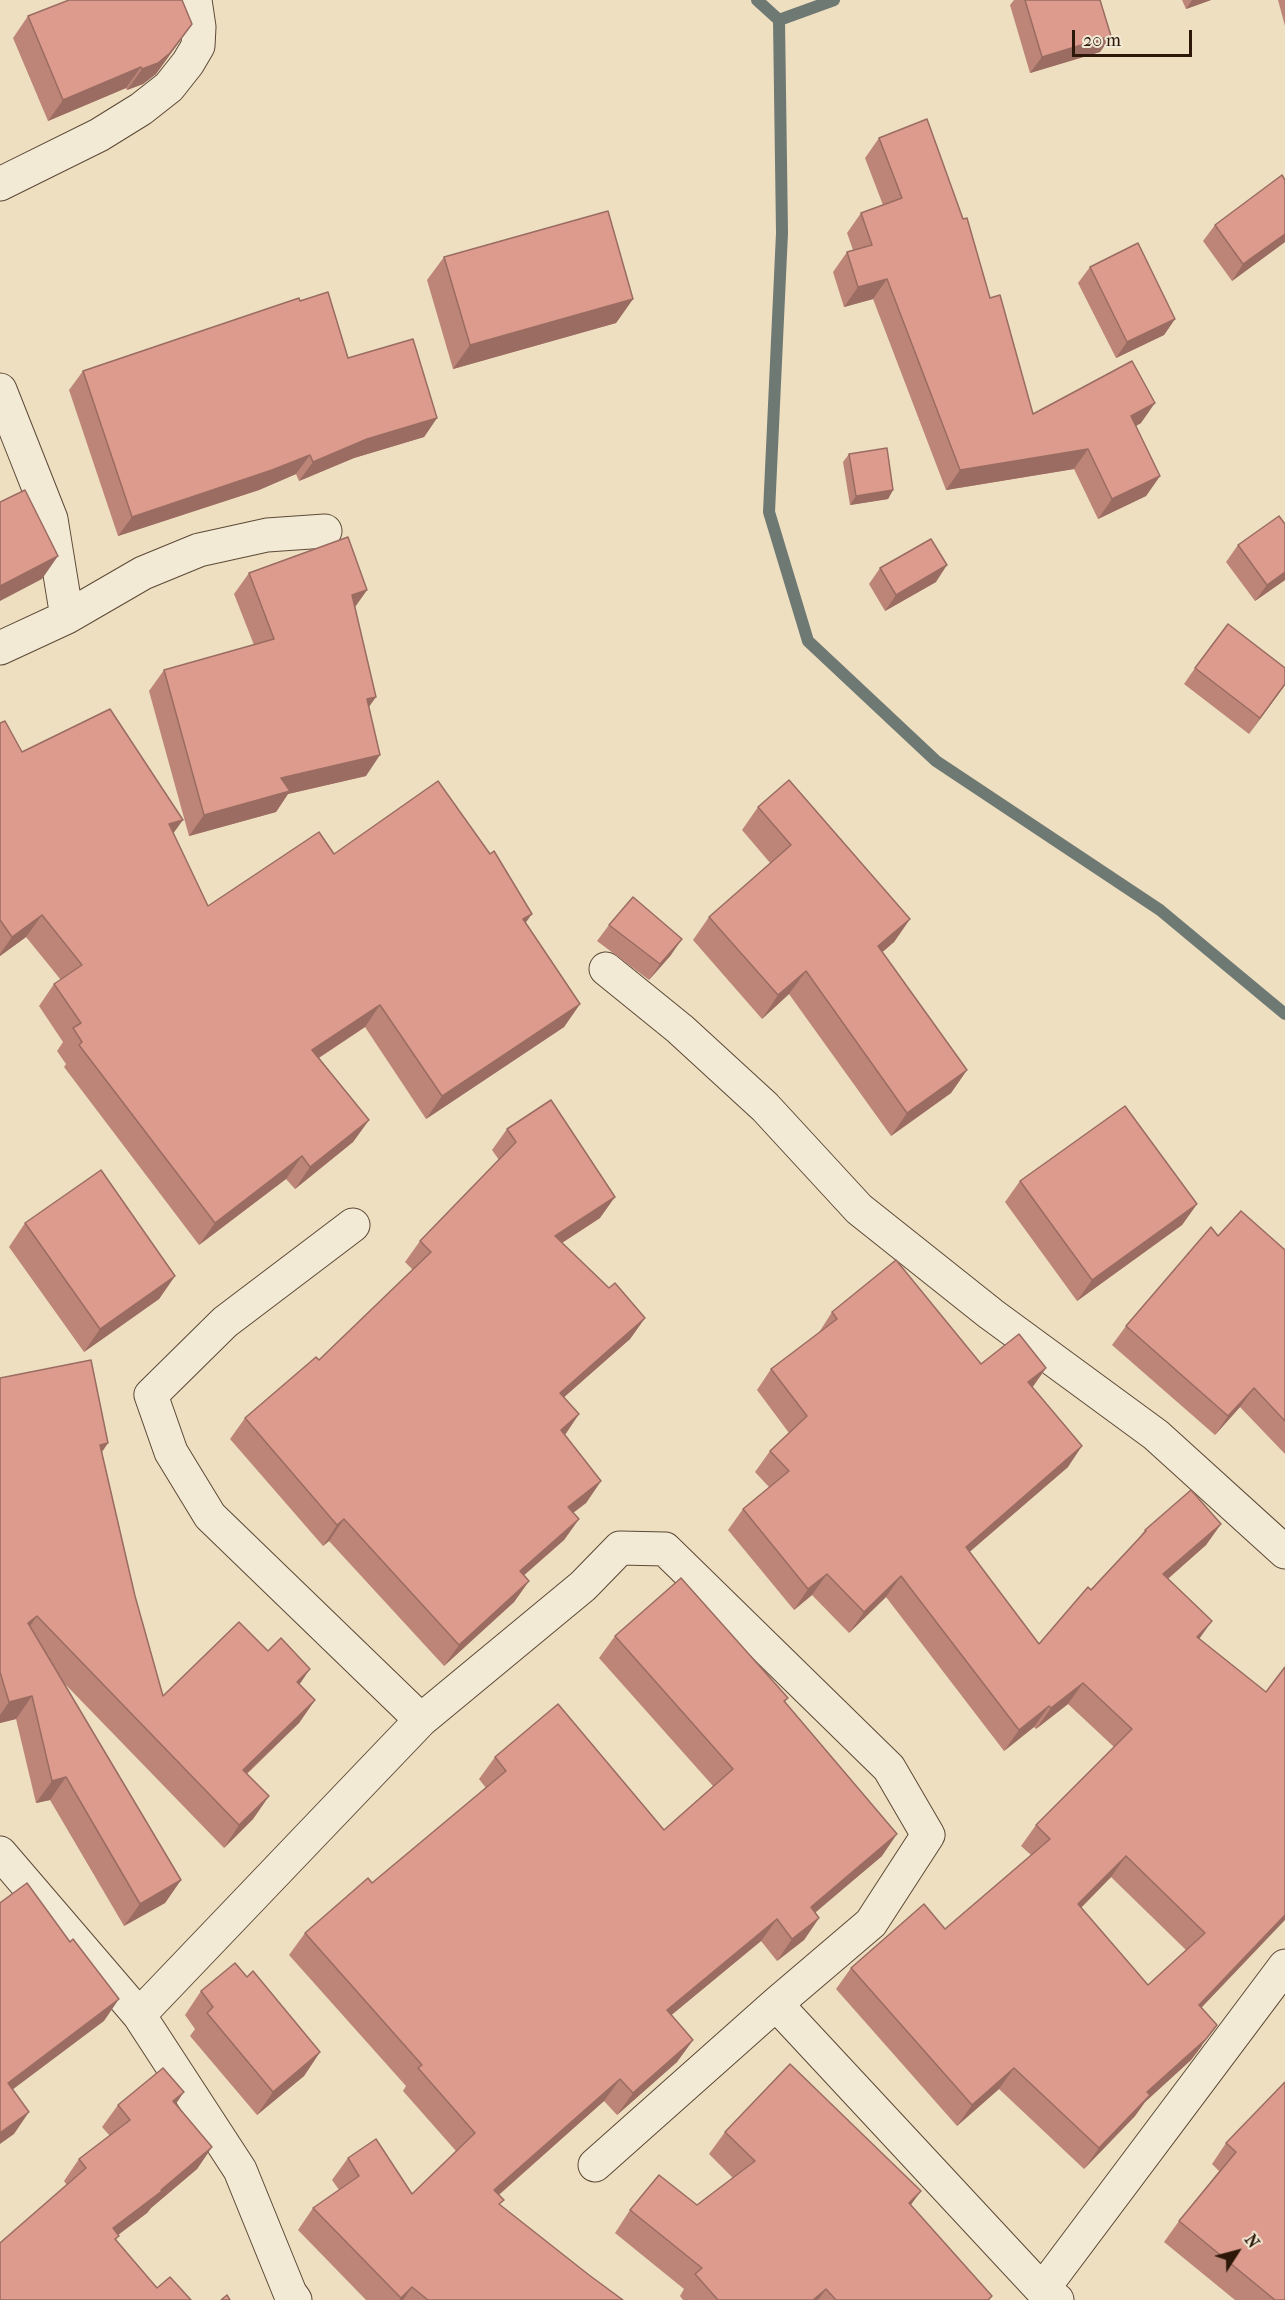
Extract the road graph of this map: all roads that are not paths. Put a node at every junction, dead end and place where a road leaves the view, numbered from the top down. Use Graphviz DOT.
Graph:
graph roads {
  1 [pos="195,0"];
  2 [pos="0,184"];
  3 [pos="0,390"];
  4 [pos="325,531"];
  5 [pos="67,617"];
  6 [pos="0,648"];
  7 [pos="606,969"];
  8 [pos="353,1225"];
  9 [pos="1285,1552"];
  10 [pos="421,1720"];
  11 [pos="0,1853"];
  12 [pos="1285,1966"];
  13 [pos="776,2004"];
  14 [pos="139,2015"];
  15 [pos="595,2165"];
  16 [pos="1050,2295"];
  17 [pos="295,2300"];
  1 -- 2 [label="street"];
  3 -- 5 [label="street"];
  4 -- 5 [label="street"];
  5 -- 6 [label="street"];
  7 -- 9 [label="street"];
  8 -- 10 [label="street"];
  10 -- 13 [label="street"];
  10 -- 14 [label="street"];
  11 -- 14 [label="street"];
  12 -- 16 [label="street"];
  13 -- 15 [label="street"];
  13 -- 16 [label="street"];
  14 -- 17 [label="street"];
}
